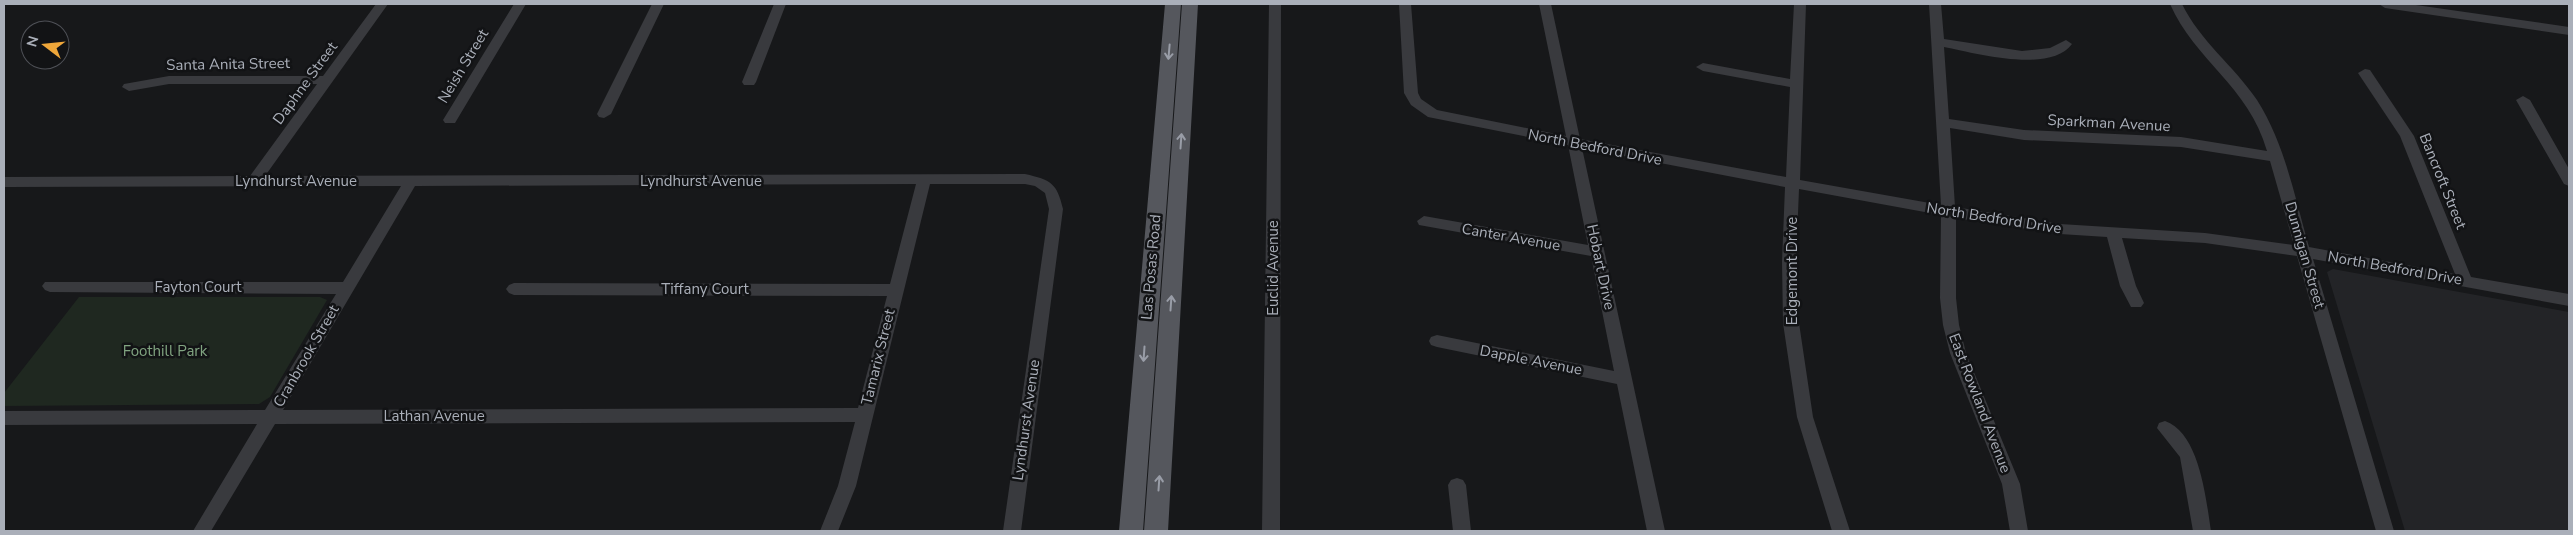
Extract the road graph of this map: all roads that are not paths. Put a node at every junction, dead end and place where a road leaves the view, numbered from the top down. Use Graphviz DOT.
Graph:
graph roads {
  1 [pos="382,4"];
  2 [pos="520,4"];
  3 [pos="658,4"];
  4 [pos="780,4"];
  5 [pos="1173,4"];
  6 [pos="1190,4"];
  7 [pos="1275,4"];
  8 [pos="1406,4"];
  9 [pos="1545,4"];
  10 [pos="1800,4"];
  11 [pos="1935,4"];
  12 [pos="2176,4"];
  13 [pos="2385,4"];
  14 [pos="2569,32"];
  15 [pos="1938,42"];
  16 [pos="2066,44"];
  17 [pos="1703,67"];
  18 [pos="2365,73"];
  19 [pos="328,80"];
  20 [pos="749,82"];
  21 [pos="1796,84"];
  22 [pos="129,87"];
  23 [pos="2523,100"];
  24 [pos="604,114"];
  25 [pos="450,120"];
  26 [pos="1941,122"];
  27 [pos="1573,143"];
  28 [pos="2276,157"];
  29 [pos="254,181"];
  30 [pos="411,181"];
  31 [pos="924,181"];
  32 [pos="4,182"];
  33 [pos="2569,182"];
  34 [pos="1793,183"];
  35 [pos="1948,211"];
  36 [pos="1424,221"];
  37 [pos="2113,233"];
  38 [pos="1598,252"];
  39 [pos="2305,252"];
  40 [pos="2465,281"];
  41 [pos="50,286"];
  42 [pos="346,288"];
  43 [pos="514,289"];
  44 [pos="895,290"];
  45 [pos="2569,300"];
  46 [pos="2136,303"];
  47 [pos="1437,341"];
  48 [pos="1624,379"];
  49 [pos="863,415"];
  50 [pos="271,417"];
  51 [pos="4,418"];
  52 [pos="2165,428"];
  53 [pos="1457,485"];
  54 [pos="202,531"];
  55 [pos="829,531"];
  56 [pos="1012,531"];
  57 [pos="1131,531"];
  58 [pos="1156,531"];
  59 [pos="1270,531"];
  60 [pos="1462,531"];
  61 [pos="1656,531"];
  62 [pos="1841,531"];
  63 [pos="2019,531"];
  64 [pos="2202,531"];
  65 [pos="2385,531"];
  1 -- 19 [label="street, Daphne Street"];
  2 -- 25 [label="street, Neish Street"];
  3 -- 24 [label="street"];
  4 -- 20 [label="street"];
  5 -- 57 [label="main road, Las Posas Road, one-way"];
  58 -- 6 [label="main road, Las Posas Road, one-way"];
  7 -- 59 [label="street, Euclid Avenue"];
  8 -- 27 [label="street, North Bedford Drive"];
  9 -- 27 [label="street, Hobart Drive"];
  10 -- 21 [label="street, Edgemont Drive"];
  11 -- 15 [label="street, East Rowland Avenue"];
  12 -- 28 [label="street, Dunnigan Street"];
  13 -- 14 [label="street"];
  15 -- 16 [label="street"];
  15 -- 26 [label="street, East Rowland Avenue"];
  17 -- 21 [label="street"];
  18 -- 40 [label="street, Bancroft Street"];
  19 -- 22 [label="street, Santa Anita Street"];
  19 -- 29 [label="street, Daphne Street"];
  21 -- 34 [label="street, Edgemont Drive"];
  23 -- 33 [label="street"];
  26 -- 28 [label="street, Sparkman Avenue"];
  26 -- 35 [label="street, East Rowland Avenue"];
  27 -- 34 [label="street, North Bedford Drive"];
  27 -- 38 [label="street, Hobart Drive"];
  28 -- 39 [label="street, Dunnigan Street"];
  29 -- 30 [label="street, Lyndhurst Avenue"];
  29 -- 32 [label="street, Lyndhurst Avenue"];
  30 -- 31 [label="street, Lyndhurst Avenue"];
  30 -- 42 [label="street, Cranbrook Street"];
  31 -- 44 [label="street, Tamarix Street"];
  31 -- 56 [label="street, Lyndhurst Avenue"];
  34 -- 35 [label="street, North Bedford Drive"];
  34 -- 62 [label="street, Edgemont Drive"];
  35 -- 37 [label="street, North Bedford Drive"];
  35 -- 63 [label="street, East Rowland Avenue"];
  36 -- 38 [label="street, Canter Avenue"];
  37 -- 39 [label="street, North Bedford Drive"];
  37 -- 46 [label="street"];
  38 -- 48 [label="street, Hobart Drive"];
  39 -- 40 [label="street, North Bedford Drive"];
  39 -- 65 [label="street, Dunnigan Street"];
  40 -- 45 [label="street, North Bedford Drive"];
  41 -- 42 [label="street, Fayton Court"];
  42 -- 50 [label="street, Cranbrook Street"];
  43 -- 44 [label="street, Tiffany Court"];
  44 -- 49 [label="street, Tamarix Street"];
  47 -- 48 [label="street, Dapple Avenue"];
  48 -- 61 [label="street, Hobart Drive"];
  49 -- 50 [label="street, Lathan Avenue"];
  49 -- 55 [label="street, Tamarix Street"];
  50 -- 51 [label="street, Lathan Avenue"];
  50 -- 54 [label="street, Cranbrook Street"];
  52 -- 64 [label="street"];
  53 -- 60 [label="street"];
}
